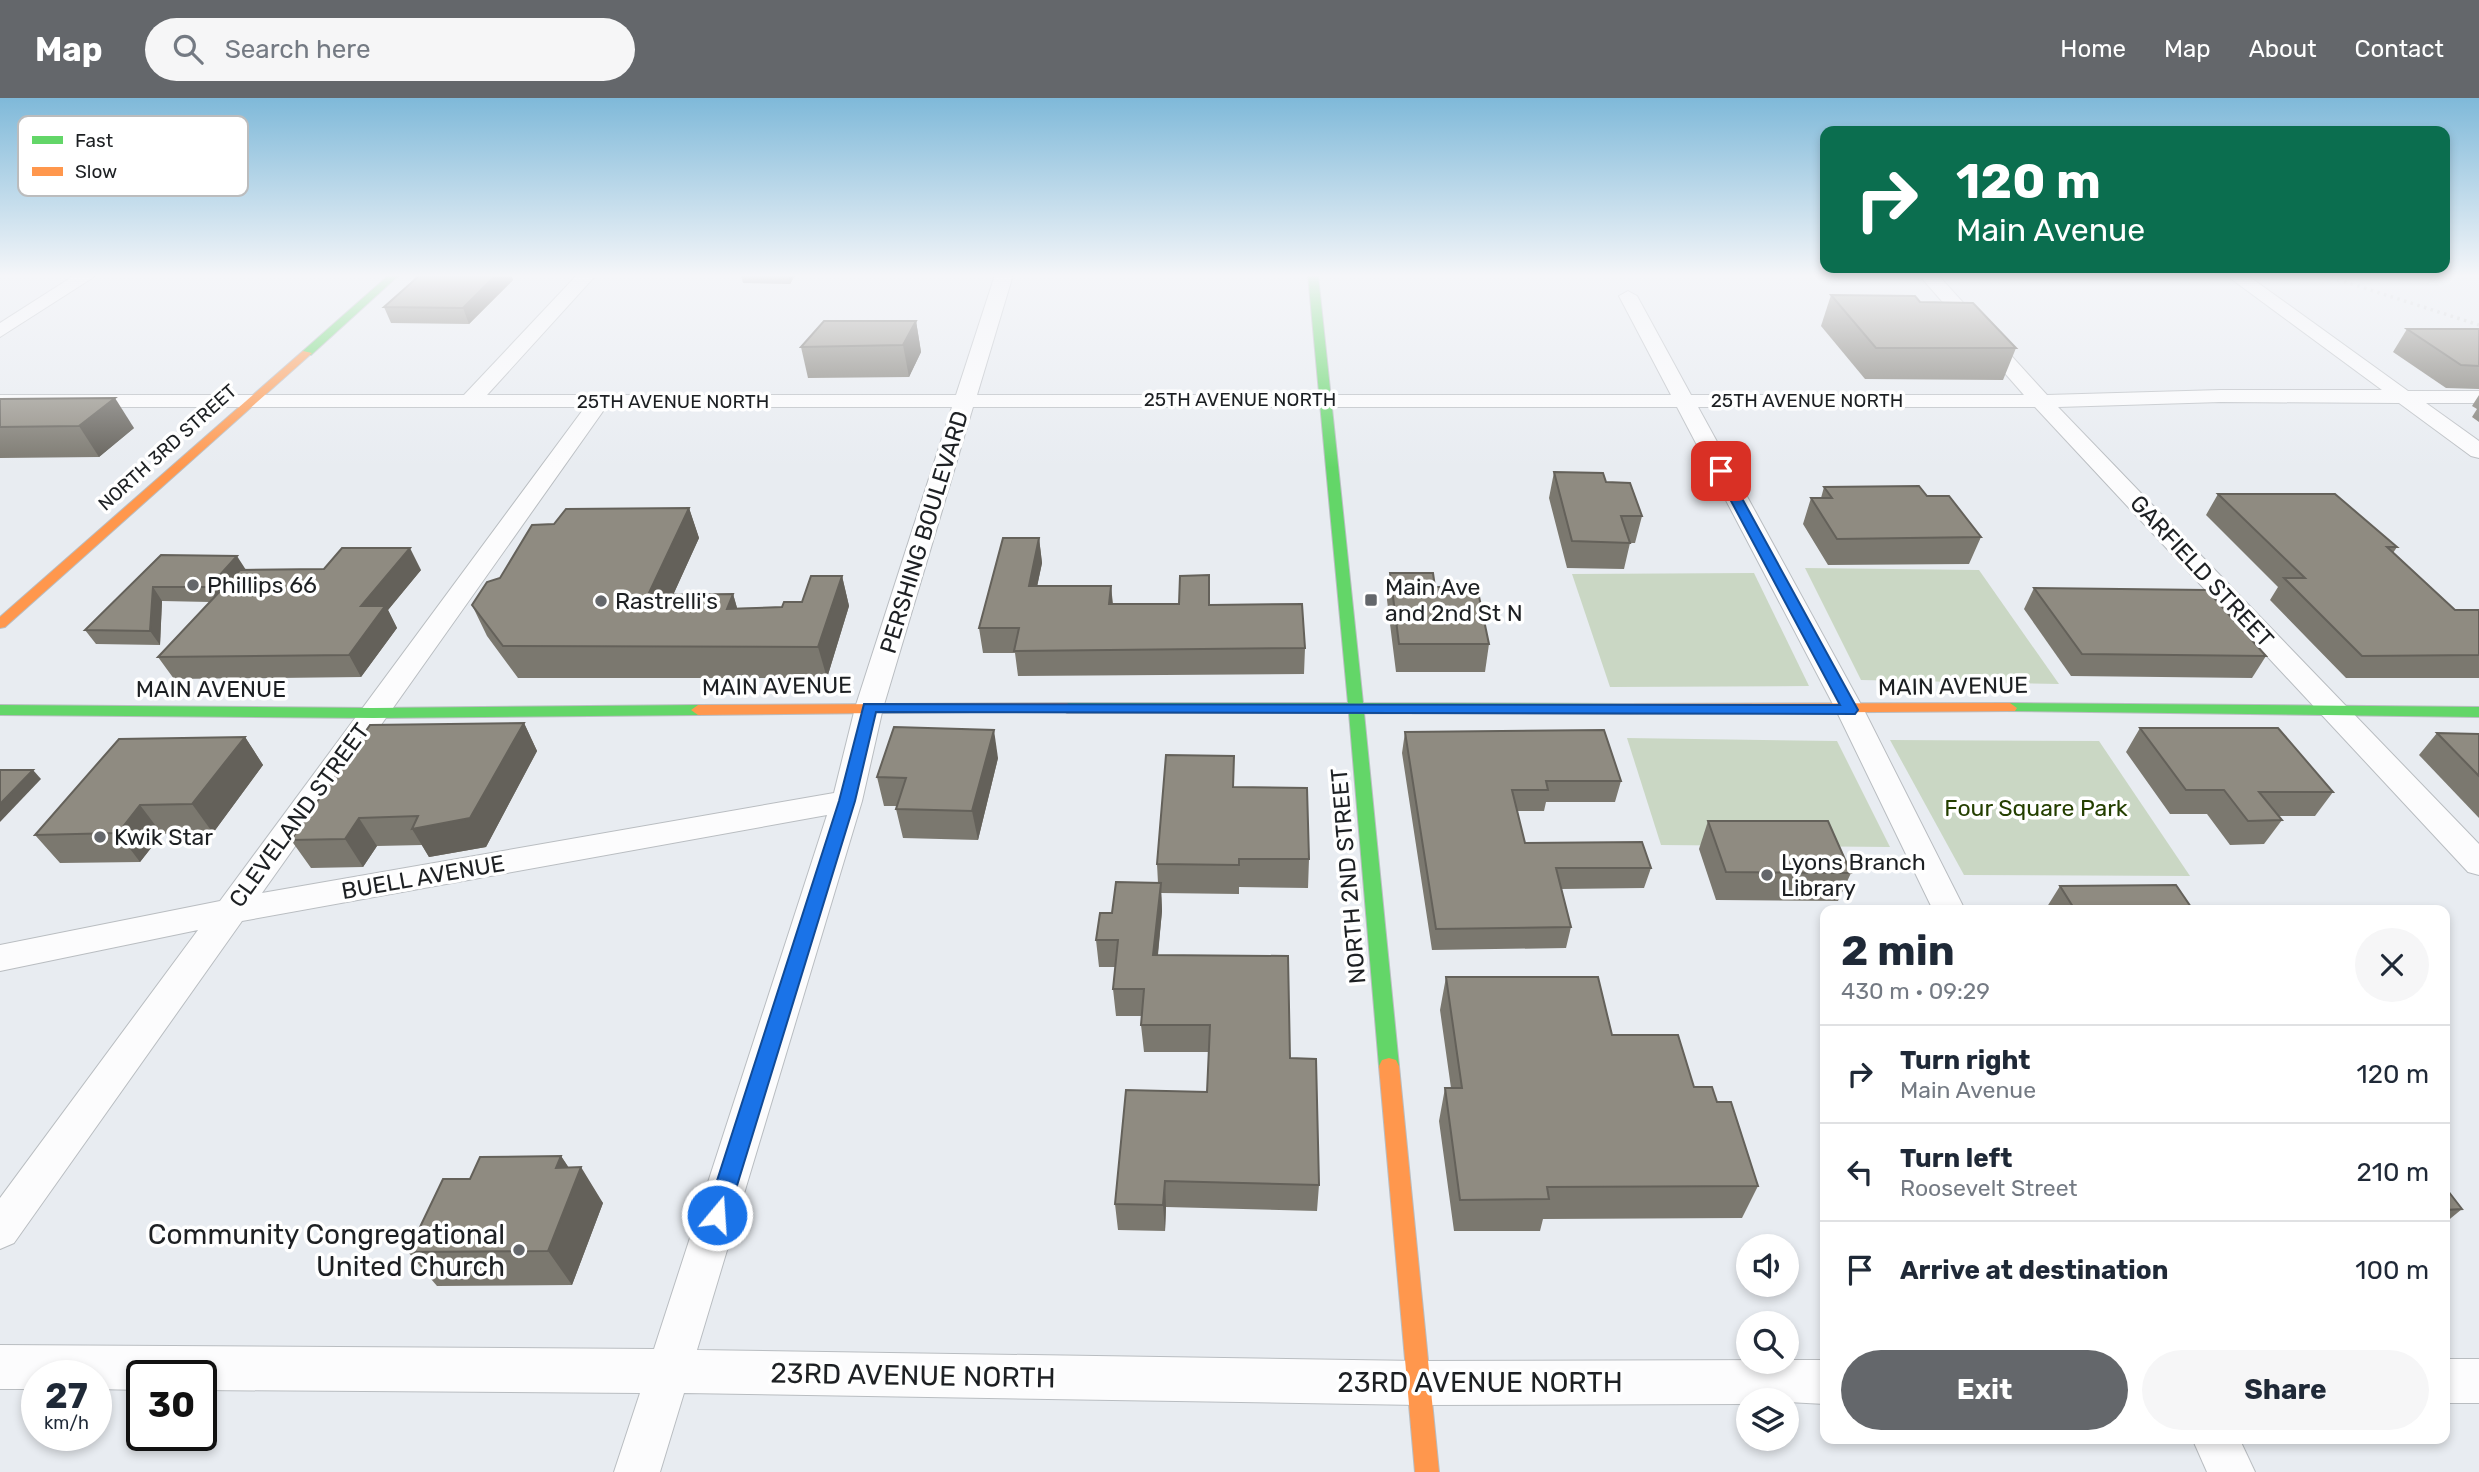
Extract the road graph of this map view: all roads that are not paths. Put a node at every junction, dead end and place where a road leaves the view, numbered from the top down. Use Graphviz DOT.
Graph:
graph roads {
  1 [pos="321,339"];
  2 [pos="527,339"];
  3 [pos="984,339"];
  4 [pos="1319,339"];
  5 [pos="1650,339"];
  6 [pos="1986,339"];
  7 [pos="2326,339"];
  8 [pos="2406,396"];
  9 [pos="2479,397"];
  10 [pos="1325,399"];
  11 [pos="471,400"];
  12 [pos="965,400"];
  13 [pos="1682,400"];
  14 [pos="0,401"];
  15 [pos="249,401"];
  16 [pos="600,401"];
  17 [pos="2041,401"];
  18 [pos="2479,451"];
  19 [pos="0,624"];
  20 [pos="869,708"];
  21 [pos="1356,708"];
  22 [pos="0,710"];
  23 [pos="1850,710"];
  24 [pos="2334,712"];
  25 [pos="2479,712"];
  26 [pos="373,713"];
  27 [pos="847,801"];
  28 [pos="2479,864"];
  29 [pos="1948,905"];
  30 [pos="229,911"];
  31 [pos="0,958"];
  32 [pos="0,1230"];
  33 [pos="0,1367"];
  34 [pos="669,1371"];
  35 [pos="2450,1381"];
  36 [pos="2479,1381"];
  37 [pos="1820,1382"];
  38 [pos="1418,1383"];
  39 [pos="2217,1444"];
  40 [pos="637,1472"];
  41 [pos="1426,1472"];
  42 [pos="2232,1472"];
  1 -- 15 [label="main road, NORTH 3RD STREET"];
  2 -- 11 [label="street"];
  3 -- 12 [label="street, PERSHING BOULEVARD"];
  4 -- 10 [label="main road, NORTH 2ND STREET"];
  5 -- 13 [label="street"];
  6 -- 17 [label="street, GARFIELD STREET"];
  7 -- 8 [label="street"];
  8 -- 9 [label="street, 25TH AVENUE NORTH"];
  8 -- 17 [label="street, 25TH AVENUE NORTH"];
  8 -- 18 [label="street"];
  10 -- 12 [label="street, 25TH AVENUE NORTH"];
  10 -- 13 [label="street, 25TH AVENUE NORTH"];
  10 -- 21 [label="main road, NORTH 2ND STREET"];
  11 -- 15 [label="street, 25TH AVENUE NORTH"];
  11 -- 16 [label="street, 25TH AVENUE NORTH"];
  12 -- 16 [label="street, 25TH AVENUE NORTH"];
  12 -- 20 [label="street, PERSHING BOULEVARD"];
  13 -- 17 [label="street, 25TH AVENUE NORTH"];
  13 -- 23 [label="street"];
  14 -- 15 [label="street, 25TH AVENUE NORTH"];
  15 -- 19 [label="main road, NORTH 3RD STREET"];
  16 -- 26 [label="street, CLEVELAND STREET"];
  17 -- 24 [label="street, GARFIELD STREET"];
  20 -- 21 [label="main road, MAIN AVENUE"];
  20 -- 26 [label="main road, MAIN AVENUE"];
  20 -- 27 [label="street, PERSHING BOULEVARD"];
  21 -- 23 [label="main road, MAIN AVENUE"];
  21 -- 38 [label="main road, NORTH 2ND STREET"];
  22 -- 26 [label="main road, MAIN AVENUE"];
  23 -- 24 [label="main road, MAIN AVENUE"];
  23 -- 29 [label="street"];
  24 -- 25 [label="main road, MAIN AVENUE"];
  24 -- 28 [label="street, GARFIELD STREET"];
  26 -- 30 [label="street, CLEVELAND STREET"];
  27 -- 30 [label="street, BUELL AVENUE"];
  27 -- 34 [label="street, PERSHING BOULEVARD"];
  30 -- 31 [label="street, BUELL AVENUE"];
  30 -- 32 [label="street, CLEVELAND STREET"];
  33 -- 34 [label="street, 23RD AVENUE NORTH"];
  34 -- 38 [label="street, 23RD AVENUE NORTH"];
  34 -- 40 [label="street, PERSHING BOULEVARD"];
  35 -- 36 [label="street"];
  37 -- 38 [label="street, 23RD AVENUE NORTH"];
  38 -- 41 [label="main road, NORTH 2ND STREET"];
  39 -- 42 [label="street"];
}
